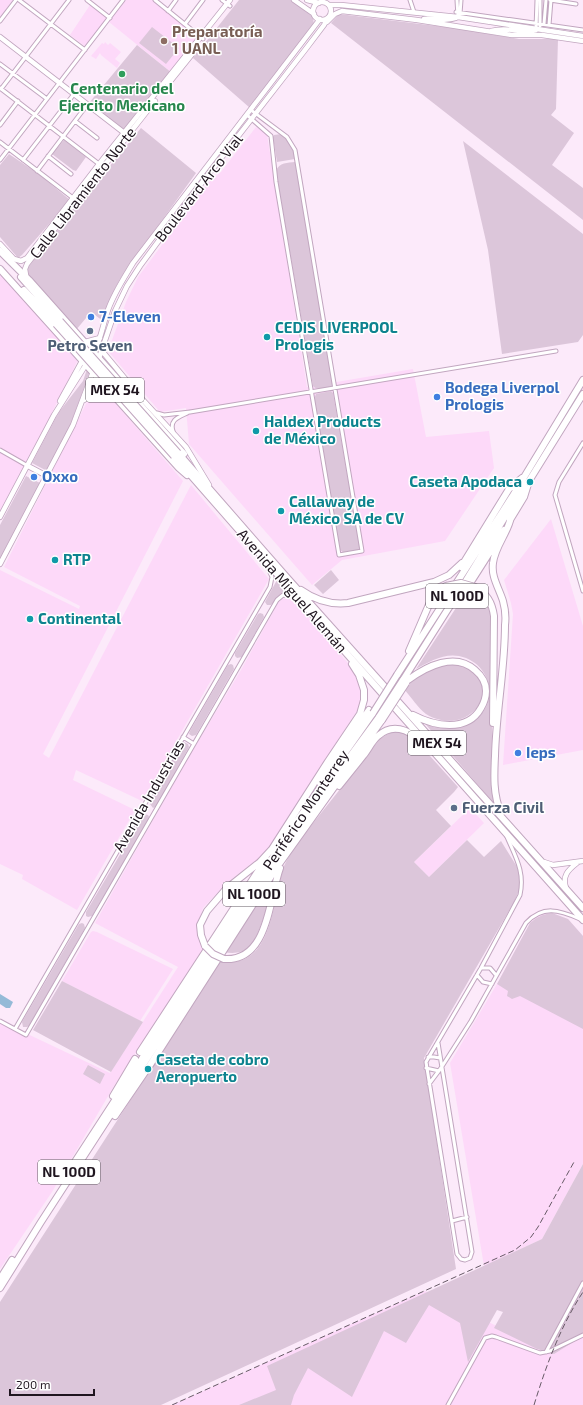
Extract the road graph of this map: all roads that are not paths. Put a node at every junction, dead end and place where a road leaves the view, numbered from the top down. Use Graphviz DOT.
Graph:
graph roads {
  1 [pos="16,0"];
  2 [pos="19,0"];
  3 [pos="70,0"];
  4 [pos="86,0"];
  5 [pos="124,0"];
  6 [pos="155,0"];
  7 [pos="176,0"];
  8 [pos="203,0"];
  9 [pos="222,0"];
  10 [pos="234,0"];
  11 [pos="294,0"];
  12 [pos="307,0"];
  13 [pos="410,0"];
  14 [pos="457,0"];
  15 [pos="461,0"];
  16 [pos="536,0"];
  17 [pos="540,0"];
  18 [pos="546,0"];
  19 [pos="550,0"];
  20 [pos="229,3"];
  21 [pos="319,3"];
  22 [pos="576,4"];
  23 [pos="329,5"];
  24 [pos="168,11"];
  25 [pos="414,12"];
  26 [pos="461,12"];
  27 [pos="314,14"];
  28 [pos="457,14"];
  29 [pos="110,18"];
  30 [pos="328,18"];
  31 [pos="320,19"];
  32 [pos="417,20"];
  33 [pos="0,21"];
  34 [pos="538,23"];
  35 [pos="51,24"];
  36 [pos="185,24"];
  37 [pos="324,24"];
  38 [pos="544,24"];
  39 [pos="549,25"];
  40 [pos="463,27"];
  41 [pos="542,30"];
  42 [pos="583,30"];
  43 [pos="489,31"];
  44 [pos="583,36"];
  45 [pos="0,37"];
  46 [pos="202,38"];
  47 [pos="583,41"];
  48 [pos="85,50"];
  49 [pos="26,56"];
  50 [pos="0,64"];
  51 [pos="13,73"];
  52 [pos="60,83"];
  53 [pos="0,89"];
  54 [pos="74,94"];
  55 [pos="47,99"];
  56 [pos="18,102"];
  57 [pos="87,105"];
  58 [pos="251,110"];
  59 [pos="256,113"];
  60 [pos="35,115"];
  61 [pos="247,115"];
  62 [pos="252,119"];
  63 [pos="75,121"];
  64 [pos="0,125"];
  65 [pos="49,125"];
  66 [pos="126,135"];
  67 [pos="63,136"];
  68 [pos="97,138"];
  69 [pos="0,142"];
  70 [pos="9,149"];
  71 [pos="48,156"];
  72 [pos="0,160"];
  73 [pos="23,160"];
  74 [pos="99,164"];
  75 [pos="37,171"];
  76 [pos="95,173"];
  77 [pos="71,174"];
  78 [pos="193,186"];
  79 [pos="197,189"];
  80 [pos="73,198"];
  81 [pos="0,244"];
  82 [pos="1,251"];
  83 [pos="0,264"];
  84 [pos="0,269"];
  85 [pos="28,277"];
  86 [pos="58,322"];
  87 [pos="100,338"];
  88 [pos="85,342"];
  89 [pos="556,351"];
  90 [pos="94,352"];
  91 [pos="76,354"];
  92 [pos="101,355"];
  93 [pos="84,363"];
  94 [pos="111,370"];
  95 [pos="93,371"];
  96 [pos="100,380"];
  97 [pos="583,380"];
  98 [pos="334,388"];
  99 [pos="311,391"];
  100 [pos="129,392"];
  101 [pos="583,394"];
  102 [pos="142,399"];
  103 [pos="153,412"];
  104 [pos="190,412"];
  105 [pos="77,414"];
  106 [pos="176,436"];
  107 [pos="583,443"];
  108 [pos="0,450"];
  109 [pos="176,455"];
  110 [pos="28,466"];
  111 [pos="47,476"];
  112 [pos="192,477"];
  113 [pos="526,479"];
  114 [pos="202,480"];
  115 [pos="213,493"];
  116 [pos="0,517"];
  117 [pos="511,517"];
  118 [pos="473,547"];
  119 [pos="267,562"];
  120 [pos="0,564"];
  121 [pos="289,580"];
  122 [pos="583,591"];
  123 [pos="297,597"];
  124 [pos="408,651"];
  125 [pos="348,655"];
  126 [pos="396,674"];
  127 [pos="406,681"];
  128 [pos="371,711"];
  129 [pos="409,713"];
  130 [pos="380,719"];
  131 [pos="183,737"];
  132 [pos="495,737"];
  133 [pos="194,744"];
  134 [pos="448,767"];
  135 [pos="313,815"];
  136 [pos="293,816"];
  137 [pos="505,820"];
  138 [pos="505,833"];
  139 [pos="272,849"];
  140 [pos="285,855"];
  141 [pos="541,860"];
  142 [pos="580,861"];
  143 [pos="566,888"];
  144 [pos="583,908"];
  145 [pos="583,920"];
  146 [pos="481,968"];
  147 [pos="477,975"];
  148 [pos="496,975"];
  149 [pos="492,984"];
  150 [pos="0,1021"];
  151 [pos="16,1029"];
  152 [pos="438,1043"];
  153 [pos="140,1052"];
  154 [pos="428,1057"];
  155 [pos="440,1058"];
  156 [pos="136,1059"];
  157 [pos="150,1065"];
  158 [pos="426,1068"];
  159 [pos="440,1069"];
  160 [pos="145,1072"];
  161 [pos="429,1084"];
  162 [pos="92,1140"];
  163 [pos="467,1217"];
  164 [pos="452,1221"];
  165 [pos="0,1279"];
  166 [pos="583,1283"];
  167 [pos="0,1288"];
  168 [pos="583,1335"];
  169 [pos="546,1352"];
  170 [pos="448,1405"];
  1 -- 33 [label="street"];
  2 -- 35 [label="street"];
  3 -- 35 [label="street"];
  4 -- 29 [label="street"];
  5 -- 29 [label="street"];
  6 -- 24 [label="street"];
  7 -- 24 [label="street"];
  8 -- 36 [label="street"];
  9 -- 20 [label="street"];
  10 -- 20 [label="street, Calle Libramiento Norte"];
  11 -- 27 [label="street"];
  12 -- 21 [label="street"];
  13 -- 25 [label="street"];
  14 -- 28 [label="street"];
  15 -- 26 [label="street"];
  16 -- 34 [label="street"];
  17 -- 34 [label="street"];
  18 -- 38 [label="street"];
  19 -- 22 [label="street"];
  19 -- 39 [label="street"];
  20 -- 46 [label="street, Calle Libramiento Norte"];
  21 -- 23 [label="street"];
  21 -- 27 [label="street"];
  23 -- 25 [label="street"];
  23 -- 30 [label="street"];
  24 -- 36 [label="street"];
  25 -- 28 [label="street"];
  26 -- 28 [label="street"];
  26 -- 34 [label="street"];
  27 -- 31 [label="street"];
  28 -- 32 [label="street"];
  28 -- 40 [label="street"];
  28 -- 41 [label="street"];
  29 -- 48 [label="street"];
  30 -- 31 [label="street"];
  30 -- 37 [label="street, Boulevard Arco Vial"];
  31 -- 58 [label="street, Boulevard Arco Vial"];
  32 -- 37 [label="street"];
  32 -- 40 [label="street"];
  34 -- 38 [label="street"];
  34 -- 41 [label="street"];
  35 -- 48 [label="street"];
  35 -- 49 [label="street"];
  36 -- 46 [label="street"];
  37 -- 59 [label="street, Boulevard Arco Vial"];
  38 -- 39 [label="street"];
  38 -- 41 [label="street"];
  39 -- 41 [label="street"];
  39 -- 42 [label="street"];
  40 -- 43 [label="street"];
  41 -- 43 [label="street"];
  41 -- 44 [label="street"];
  43 -- 47 [label="street"];
  45 -- 49 [label="street"];
  46 -- 66 [label="street, Calle Libramiento Norte"];
  48 -- 52 [label="street"];
  49 -- 51 [label="street"];
  49 -- 52 [label="street"];
  50 -- 51 [label="street"];
  51 -- 53 [label="street"];
  51 -- 55 [label="street"];
  52 -- 54 [label="street"];
  52 -- 55 [label="street"];
  53 -- 56 [label="street"];
  54 -- 57 [label="street"];
  54 -- 65 [label="street"];
  55 -- 60 [label="street"];
  56 -- 60 [label="street"];
  56 -- 64 [label="street"];
  57 -- 63 [label="street"];
  57 -- 66 [label="street"];
  58 -- 59 [label="street"];
  58 -- 61 [label="street, Boulevard Arco Vial"];
  59 -- 62 [label="street, Boulevard Arco Vial"];
  59 -- 98 [label="street"];
  60 -- 65 [label="street"];
  60 -- 70 [label="street"];
  61 -- 62 [label="street"];
  61 -- 78 [label="street, Boulevard Arco Vial"];
  62 -- 79 [label="street, Boulevard Arco Vial"];
  62 -- 99 [label="street"];
  63 -- 67 [label="street"];
  63 -- 68 [label="street"];
  65 -- 67 [label="street"];
  65 -- 73 [label="street"];
  66 -- 74 [label="street, Calle Libramiento Norte"];
  66 -- 76 [label="street, Calle Libramiento Norte"];
  67 -- 71 [label="street"];
  67 -- 74 [label="street"];
  69 -- 70 [label="street"];
  70 -- 72 [label="street"];
  70 -- 73 [label="street"];
  71 -- 75 [label="street"];
  71 -- 77 [label="street"];
  73 -- 75 [label="street"];
  74 -- 76 [label="street, Calle Libramiento Norte"];
  75 -- 80 [label="street"];
  76 -- 80 [label="street, Calle Libramiento Norte"];
  76 -- 85 [label="street, Calle Libramiento Norte"];
  78 -- 79 [label="street"];
  78 -- 87 [label="street, Boulevard Arco Vial"];
  79 -- 92 [label="street, Boulevard Arco Vial"];
  80 -- 82 [label="street, Calle Libramiento Norte"];
  81 -- 82 [label="street"];
  82 -- 85 [label="highway"];
  82 -- 86 [label="highway, Avenida Miguel Alemán / MEX 54"];
  83 -- 86 [label="highway, Avenida Miguel Alemán / MEX 54"];
  84 -- 91 [label="highway"];
  85 -- 88 [label="highway"];
  86 -- 109 [label="highway, Avenida Miguel Alemán / MEX 54, bridge"];
  87 -- 88 [label="street"];
  87 -- 90 [label="street, Boulevard Arco Vial"];
  88 -- 90 [label="highway"];
  88 -- 91 [label="highway"];
  89 -- 98 [label="street"];
  90 -- 92 [label="highway"];
  90 -- 93 [label="street, Boulevard Arco Vial"];
  91 -- 93 [label="highway"];
  92 -- 94 [label="highway"];
  92 -- 95 [label="street, Boulevard Arco Vial"];
  92 -- 102 [label="street"];
  93 -- 95 [label="highway"];
  93 -- 110 [label="street, Boulevard Arco Vial"];
  94 -- 96 [label="highway"];
  94 -- 100 [label="highway"];
  95 -- 96 [label="highway"];
  95 -- 105 [label="street, Boulevard Arco Vial"];
  96 -- 105 [label="street"];
  96 -- 112 [label="highway"];
  97 -- 113 [label="highway, Periférico Monterrey / NL 100D"];
  98 -- 99 [label="street"];
  98 -- 99 [label="street"];
  99 -- 104 [label="street"];
  100 -- 102 [label="street"];
  100 -- 114 [label="highway"];
  101 -- 113 [label="highway, Periférico Monterrey / NL 100D"];
  102 -- 103 [label="street"];
  103 -- 104 [label="street"];
  103 -- 106 [label="street"];
  104 -- 106 [label="street"];
  105 -- 111 [label="street"];
  106 -- 115 [label="street"];
  107 -- 122 [label="street"];
  108 -- 110 [label="street"];
  109 -- 112 [label="highway, Avenida Miguel Alemán / MEX 54"];
  109 -- 114 [label="highway, Avenida Miguel Alemán / MEX 54"];
  110 -- 111 [label="street"];
  110 -- 116 [label="street, Boulevard Arco Vial"];
  111 -- 120 [label="street"];
  112 -- 119 [label="highway, Avenida Miguel Alemán / MEX 54"];
  113 -- 117 [label="highway"];
  113 -- 118 [label="highway"];
  113 -- 126 [label="highway, Periférico Monterrey / NL 100D"];
  113 -- 127 [label="highway, Periférico Monterrey / NL 100D"];
  114 -- 115 [label="highway, Avenida Miguel Alemán / MEX 54"];
  115 -- 121 [label="highway, Avenida Miguel Alemán / MEX 54"];
  117 -- 127 [label="highway"];
  117 -- 132 [label="highway"];
  118 -- 121 [label="highway"];
  118 -- 124 [label="highway"];
  119 -- 123 [label="highway, Avenida Miguel Alemán / MEX 54"];
  119 -- 131 [label="street, Avenida Industrias"];
  121 -- 129 [label="highway, Avenida Miguel Alemán / MEX 54"];
  123 -- 125 [label="highway, Avenida Miguel Alemán / MEX 54"];
  123 -- 133 [label="street, Avenida Industrias"];
  124 -- 126 [label="highway"];
  124 -- 132 [label="highway, bridge"];
  125 -- 134 [label="highway, Avenida Miguel Alemán / MEX 54"];
  125 -- 136 [label="highway"];
  126 -- 128 [label="highway, Periférico Monterrey / NL 100D, bridge"];
  127 -- 129 [label="highway"];
  127 -- 130 [label="highway, Periférico Monterrey / NL 100D, bridge"];
  128 -- 136 [label="highway"];
  128 -- 162 [label="highway, Periférico Monterrey / NL 100D"];
  129 -- 137 [label="highway, Avenida Miguel Alemán / MEX 54"];
  130 -- 135 [label="highway"];
  130 -- 162 [label="highway, Periférico Monterrey / NL 100D"];
  131 -- 133 [label="street"];
  131 -- 151 [label="street, Avenida Industrias"];
  132 -- 137 [label="highway"];
  133 -- 151 [label="street, Avenida Industrias"];
  134 -- 135 [label="highway"];
  134 -- 138 [label="highway, Avenida Miguel Alemán / MEX 54"];
  135 -- 140 [label="highway"];
  136 -- 139 [label="highway"];
  137 -- 141 [label="highway, Avenida Miguel Alemán / MEX 54"];
  138 -- 145 [label="highway, Avenida Miguel Alemán / MEX 54"];
  138 -- 146 [label="street"];
  139 -- 140 [label="highway, bridge"];
  139 -- 153 [label="highway"];
  140 -- 157 [label="highway"];
  141 -- 142 [label="street"];
  141 -- 143 [label="highway, Avenida Miguel Alemán / MEX 54"];
  142 -- 143 [label="street"];
  143 -- 144 [label="highway, Avenida Miguel Alemán / MEX 54"];
  145 -- 148 [label="street"];
  146 -- 147 [label="street"];
  146 -- 148 [label="street"];
  147 -- 149 [label="street"];
  147 -- 152 [label="street"];
  148 -- 149 [label="street"];
  149 -- 159 [label="street"];
  150 -- 151 [label="street"];
  152 -- 154 [label="street"];
  152 -- 155 [label="street"];
  154 -- 155 [label="street"];
  154 -- 158 [label="street"];
  155 -- 159 [label="street"];
  156 -- 162 [label="highway"];
  158 -- 159 [label="street"];
  158 -- 161 [label="street"];
  159 -- 161 [label="street"];
  159 -- 163 [label="street"];
  160 -- 162 [label="highway"];
  161 -- 164 [label="street"];
  162 -- 165 [label="highway, Periférico Monterrey / NL 100D"];
  162 -- 167 [label="highway, Periférico Monterrey / NL 100D"];
  163 -- 164 [label="street"];
  163 -- 164 [label="street"];
  166 -- 169 [label="street"];
  168 -- 169 [label="street"];
  169 -- 170 [label="street"];
}
